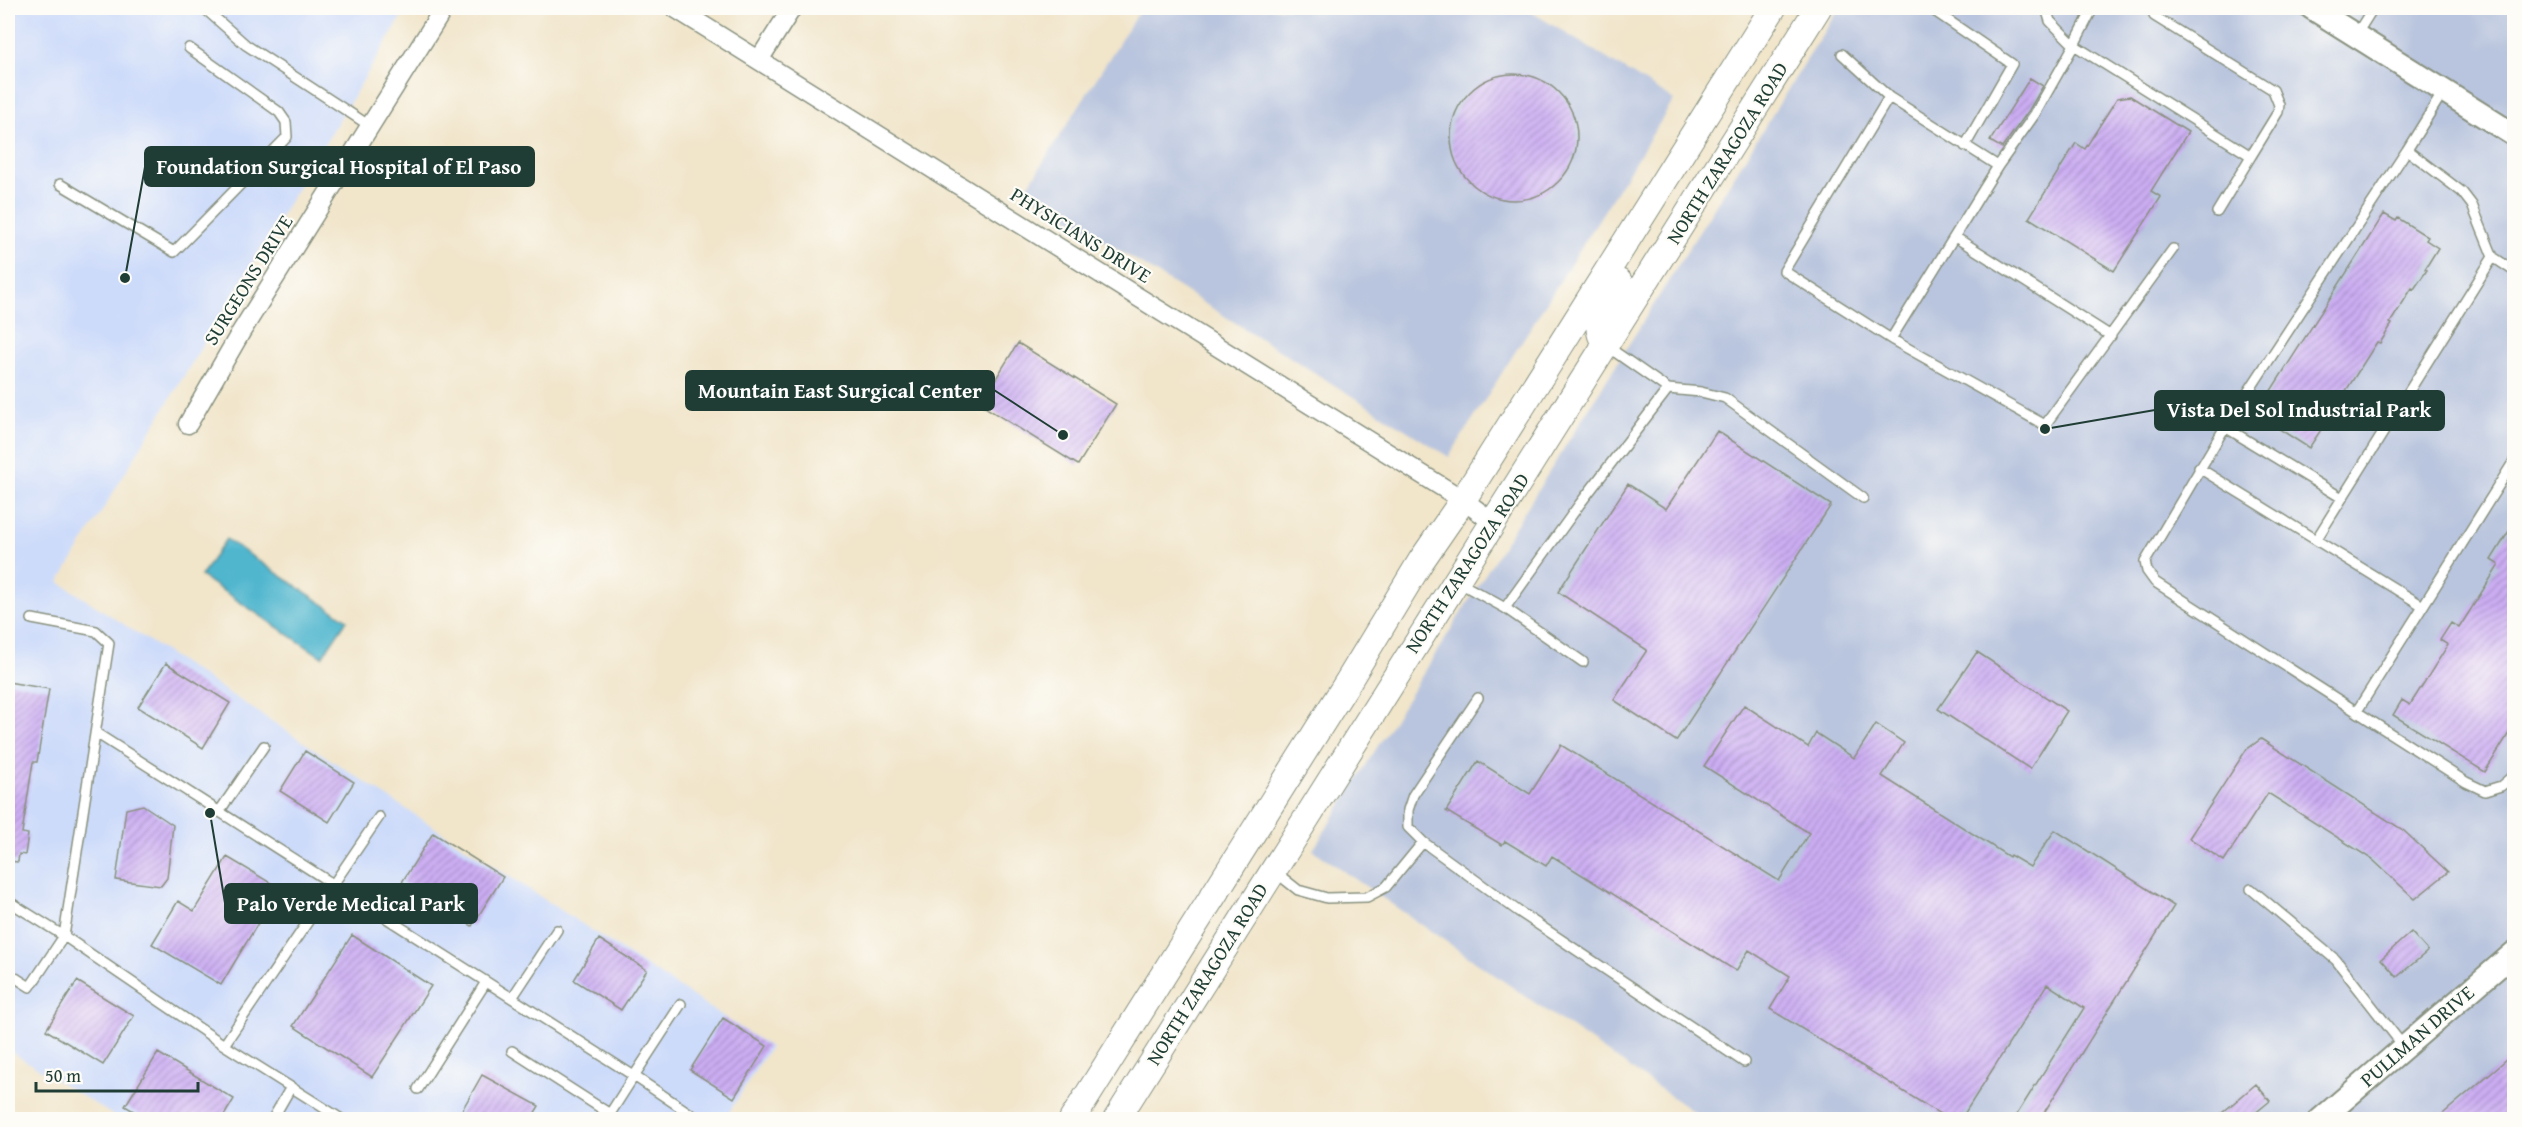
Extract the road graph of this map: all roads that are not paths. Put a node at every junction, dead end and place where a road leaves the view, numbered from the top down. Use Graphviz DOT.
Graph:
graph roads {
  1 [pos="204,8"];
  2 [pos="444,8"];
  3 [pos="675,8"];
  4 [pos="792,8"];
  5 [pos="1773,8"];
  6 [pos="1818,8"];
  7 [pos="1930,8"];
  8 [pos="2046,8"];
  9 [pos="2092,8"];
  10 [pos="2312,8"];
  11 [pos="2373,8"];
  12 [pos="2154,16"];
  13 [pos="2356,35"];
  14 [pos="2074,45"];
  15 [pos="189,48"];
  16 [pos="1842,54"];
  17 [pos="759,60"];
  18 [pos="2444,90"];
  19 [pos="1889,96"];
  20 [pos="370,126"];
  21 [pos="2514,135"];
  22 [pos="1965,146"];
  23 [pos="2407,150"];
  24 [pos="2251,156"];
  25 [pos="1998,166"];
  26 [pos="60,184"];
  27 [pos="2217,212"];
  28 [pos="1636,224"];
  29 [pos="1955,237"];
  30 [pos="2173,249"];
  31 [pos="2493,257"];
  32 [pos="2514,271"];
  33 [pos="2111,336"];
  34 [pos="1891,339"];
  35 [pos="1606,345"];
  36 [pos="1668,389"];
  37 [pos="188,424"];
  38 [pos="2225,427"];
  39 [pos="2514,461"];
  40 [pos="2199,468"];
  41 [pos="1863,498"];
  42 [pos="2342,498"];
  43 [pos="1463,500"];
  44 [pos="1493,522"];
  45 [pos="2316,540"];
  46 [pos="1456,580"];
  47 [pos="2423,606"];
  48 [pos="1505,608"];
  49 [pos="32,619"];
  50 [pos="1583,662"];
  51 [pos="1478,698"];
  52 [pos="2356,711"];
  53 [pos="96,733"];
  54 [pos="264,746"];
  55 [pos="2514,775"];
  56 [pos="219,812"];
  57 [pos="379,817"];
  58 [pos="1423,842"];
  59 [pos="1272,870"];
  60 [pos="332,884"];
  61 [pos="2251,889"];
  62 [pos="8,902"];
  63 [pos="557,930"];
  64 [pos="63,936"];
  65 [pos="2514,953"];
  66 [pos="1173,960"];
  67 [pos="8,973"];
  68 [pos="486,982"];
  69 [pos="512,998"];
  70 [pos="681,1004"];
  71 [pos="1166,1040"];
  72 [pos="224,1045"];
  73 [pos="2404,1047"];
  74 [pos="512,1051"];
  75 [pos="1744,1062"];
  76 [pos="634,1076"];
  77 [pos="291,1087"];
  78 [pos="418,1089"];
  79 [pos="608,1117"];
  80 [pos="272,1119"];
  81 [pos="343,1119"];
  82 [pos="698,1119"];
  83 [pos="1072,1119"];
  84 [pos="1116,1119"];
  85 [pos="2320,1119"];
  1 -- 20 [label="lane"];
  2 -- 20 [label="street, SURGEONS DRIVE"];
  3 -- 17 [label="street, PHYSICIANS DRIVE"];
  4 -- 17 [label="street"];
  5 -- 28 [label="main road, NORTH ZARAGOZA ROAD"];
  6 -- 35 [label="main road, NORTH ZARAGOZA ROAD"];
  7 -- 22 [label="lane"];
  8 -- 14 [label="lane"];
  9 -- 14 [label="lane"];
  10 -- 13 [label="street"];
  11 -- 13 [label="lane"];
  12 -- 24 [label="lane"];
  13 -- 18 [label="street"];
  14 -- 24 [label="lane"];
  14 -- 25 [label="lane"];
  15 -- 26 [label="lane"];
  16 -- 19 [label="lane"];
  17 -- 43 [label="street, PHYSICIANS DRIVE"];
  18 -- 21 [label="street"];
  18 -- 23 [label="lane"];
  19 -- 22 [label="lane"];
  19 -- 34 [label="lane"];
  20 -- 37 [label="street, SURGEONS DRIVE"];
  22 -- 25 [label="lane"];
  23 -- 31 [label="lane"];
  23 -- 38 [label="lane"];
  24 -- 27 [label="lane"];
  25 -- 29 [label="lane"];
  28 -- 35 [label="main road"];
  28 -- 43 [label="main road, NORTH ZARAGOZA ROAD"];
  29 -- 33 [label="lane"];
  29 -- 34 [label="lane"];
  30 -- 33 [label="lane"];
  31 -- 32 [label="lane"];
  31 -- 42 [label="lane"];
  33 -- 34 [label="lane"];
  35 -- 36 [label="lane"];
  35 -- 44 [label="main road, NORTH ZARAGOZA ROAD"];
  36 -- 41 [label="lane"];
  36 -- 48 [label="lane"];
  38 -- 40 [label="lane"];
  38 -- 42 [label="lane"];
  39 -- 47 [label="lane"];
  40 -- 45 [label="lane"];
  40 -- 52 [label="lane"];
  42 -- 45 [label="lane"];
  43 -- 44 [label="street, PHYSICIANS DRIVE"];
  43 -- 66 [label="main road, NORTH ZARAGOZA ROAD"];
  44 -- 46 [label="main road, NORTH ZARAGOZA ROAD"];
  45 -- 47 [label="lane"];
  46 -- 48 [label="lane"];
  46 -- 59 [label="main road, NORTH ZARAGOZA ROAD"];
  47 -- 52 [label="lane"];
  48 -- 50 [label="lane"];
  49 -- 53 [label="lane"];
  51 -- 58 [label="lane"];
  52 -- 55 [label="lane"];
  53 -- 56 [label="lane"];
  53 -- 64 [label="lane"];
  54 -- 56 [label="lane"];
  56 -- 60 [label="lane"];
  57 -- 60 [label="lane"];
  58 -- 59 [label="lane"];
  58 -- 75 [label="lane"];
  59 -- 71 [label="main road, NORTH ZARAGOZA ROAD"];
  60 -- 68 [label="lane"];
  60 -- 72 [label="lane"];
  61 -- 73 [label="lane"];
  62 -- 64 [label="lane"];
  63 -- 69 [label="lane"];
  64 -- 67 [label="lane"];
  64 -- 72 [label="lane"];
  65 -- 73 [label="street, PULLMAN DRIVE"];
  66 -- 71 [label="main road"];
  66 -- 83 [label="main road, NORTH ZARAGOZA ROAD"];
  68 -- 69 [label="lane"];
  68 -- 78 [label="lane"];
  69 -- 76 [label="lane"];
  70 -- 76 [label="lane"];
  71 -- 84 [label="main road, NORTH ZARAGOZA ROAD"];
  72 -- 77 [label="lane"];
  73 -- 85 [label="street, PULLMAN DRIVE"];
  74 -- 79 [label="lane"];
  76 -- 79 [label="lane"];
  76 -- 82 [label="lane"];
  77 -- 80 [label="lane"];
  77 -- 81 [label="lane"];
}
